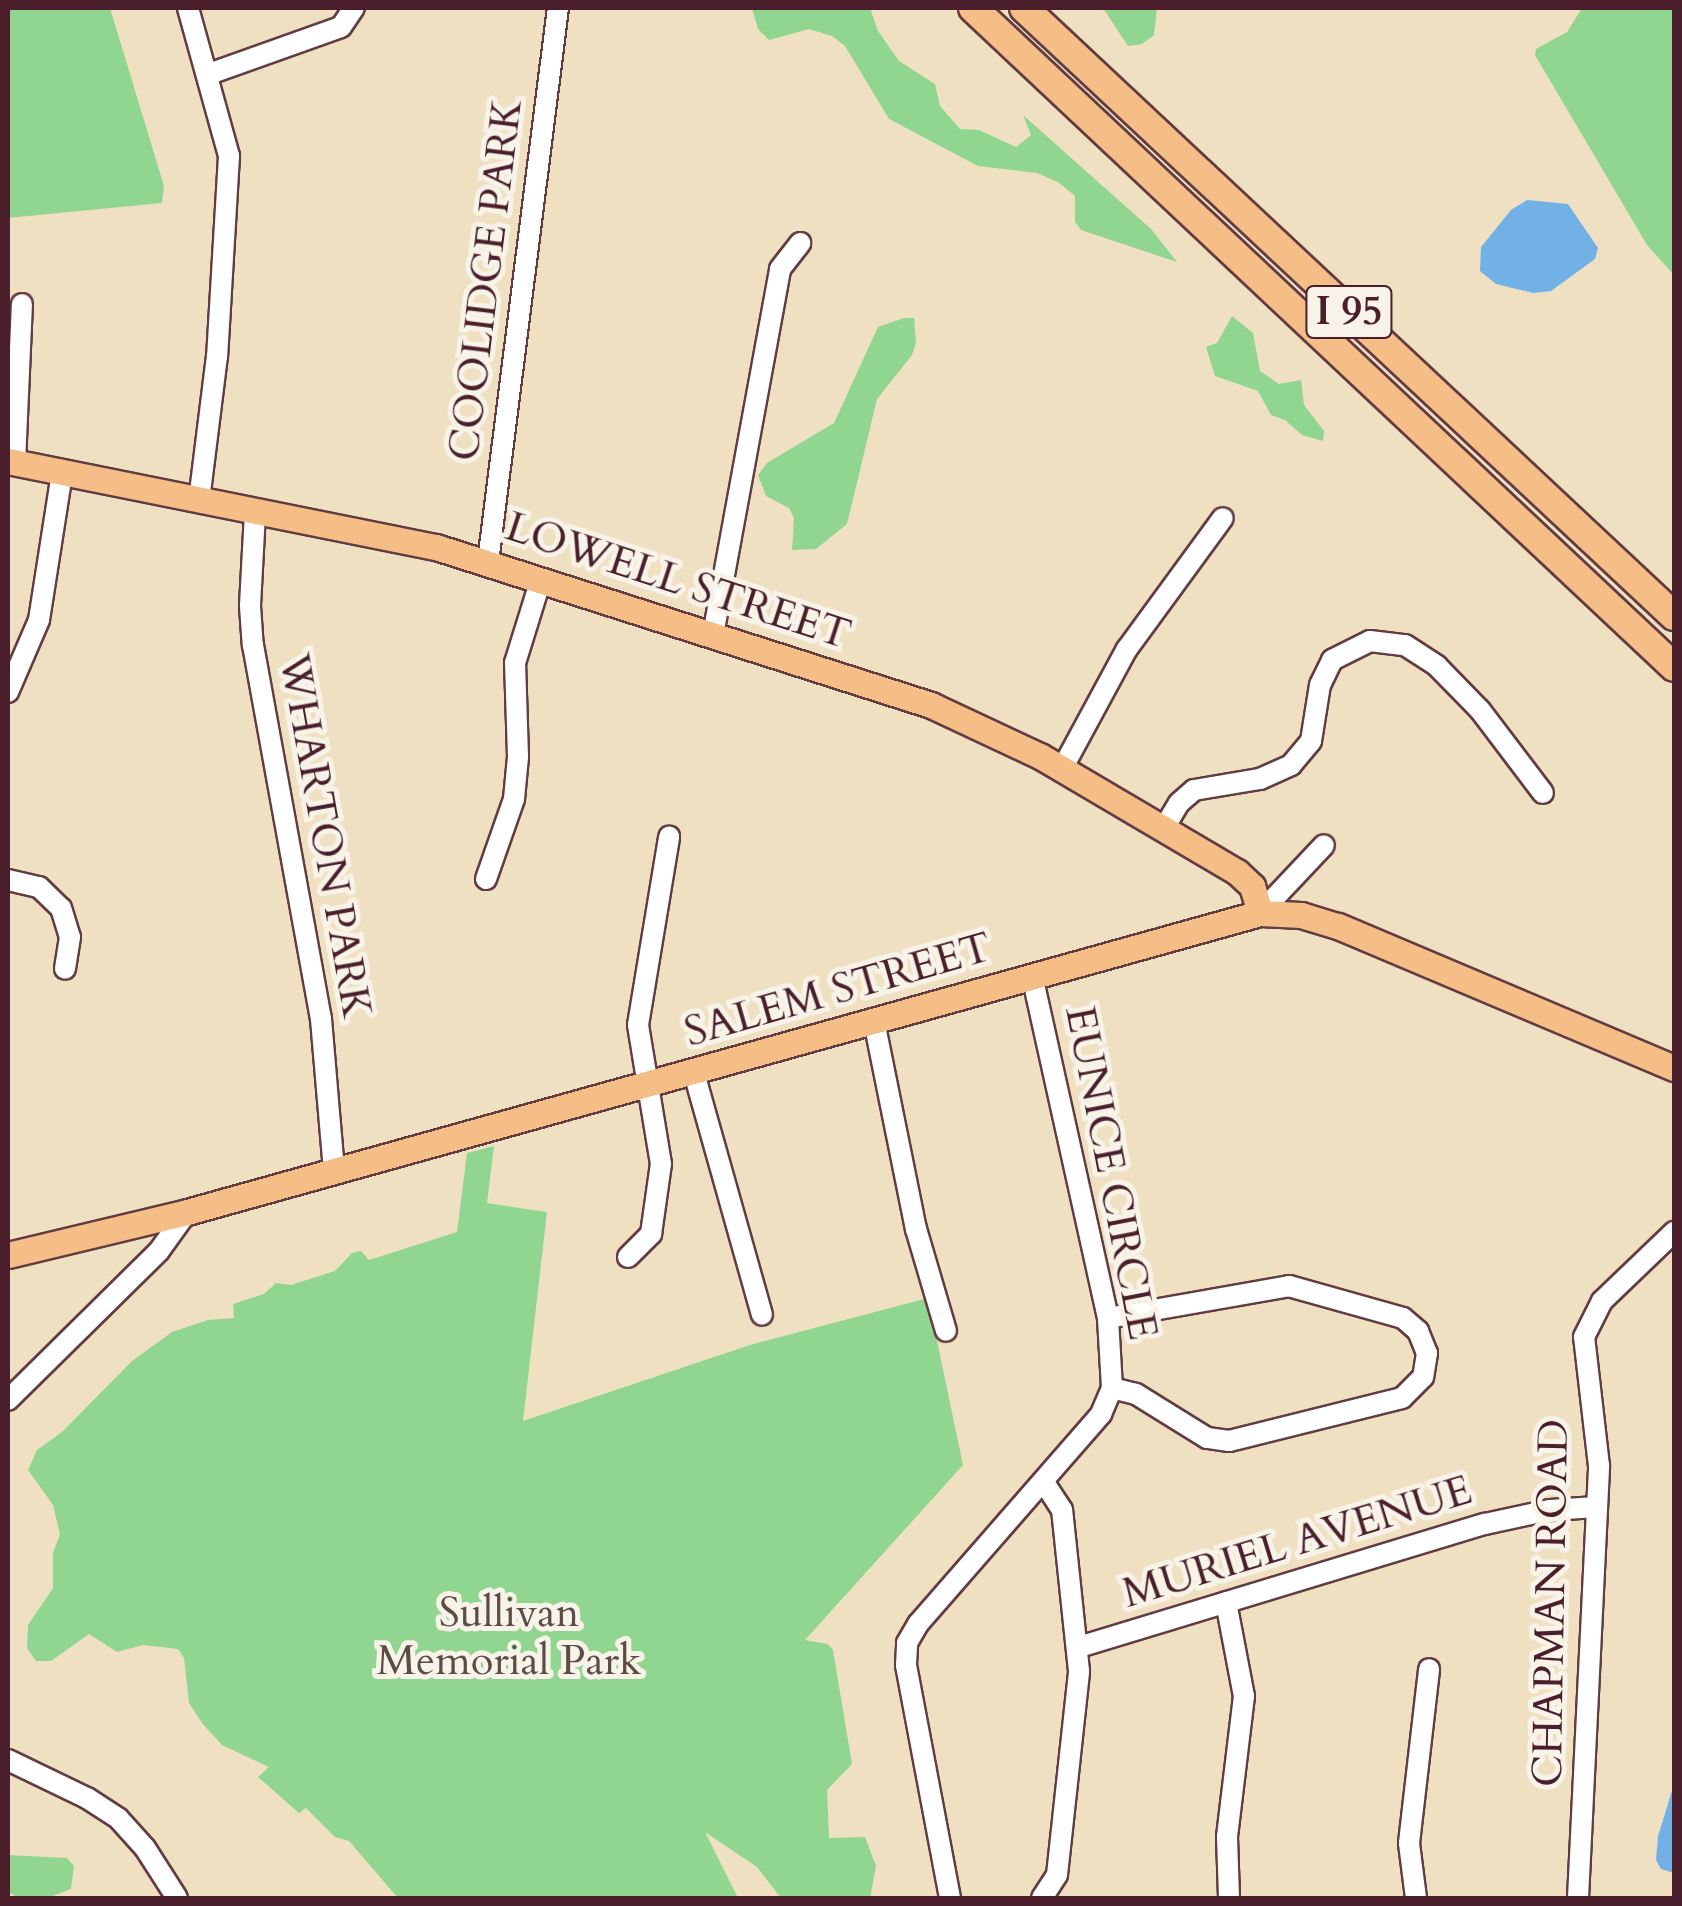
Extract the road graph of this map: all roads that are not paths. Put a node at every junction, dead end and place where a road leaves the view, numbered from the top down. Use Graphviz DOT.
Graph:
graph roads {
  1 [pos="188,8"];
  2 [pos="354,8"];
  3 [pos="558,8"];
  4 [pos="973,8"];
  5 [pos="1024,8"];
  6 [pos="208,74"];
  7 [pos="800,243"];
  8 [pos="22,304"];
  9 [pos="11,462"];
  10 [pos="62,473"];
  11 [pos="199,502"];
  12 [pos="255,513"];
  13 [pos="1224,518"];
  14 [pos="488,562"];
  15 [pos="541,579"];
  16 [pos="1674,616"];
  17 [pos="713,635"];
  18 [pos="1674,667"];
  19 [pos="8,692"];
  20 [pos="1062,768"];
  21 [pos="1543,793"];
  22 [pos="1164,828"];
  23 [pos="670,837"];
  24 [pos="1324,845"];
  25 [pos="486,879"];
  26 [pos="8,880"];
  27 [pos="1260,913"];
  28 [pos="64,969"];
  29 [pos="1032,976"];
  30 [pos="874,1021"];
  31 [pos="1674,1068"];
  32 [pos="694,1073"];
  33 [pos="648,1086"];
  34 [pos="334,1171"];
  35 [pos="187,1212"];
  36 [pos="134,1225"];
  37 [pos="1674,1232"];
  38 [pos="166,1244"];
  39 [pos="8,1254"];
  40 [pos="628,1257"];
  41 [pos="762,1315"];
  42 [pos="1108,1318"];
  43 [pos="946,1330"];
  44 [pos="1112,1388"];
  45 [pos="9,1396"];
  46 [pos="1044,1482"];
  47 [pos="1598,1507"];
  48 [pos="1226,1602"];
  49 [pos="1079,1646"];
  50 [pos="1429,1669"];
  51 [pos="8,1760"];
  52 [pos="1580,1895"];
  53 [pos="178,1898"];
  54 [pos="950,1898"];
  55 [pos="1042,1898"];
  56 [pos="1230,1898"];
  57 [pos="1416,1898"];
  1 -- 6 [label="street"];
  2 -- 6 [label="street"];
  3 -- 14 [label="street, COOLIDGE PARK"];
  4 -- 18 [label="highway, I 95"];
  5 -- 16 [label="highway, I 95"];
  6 -- 11 [label="street"];
  7 -- 17 [label="street"];
  8 -- 9 [label="street"];
  9 -- 10 [label="main road, LOWELL STREET"];
  10 -- 11 [label="main road, LOWELL STREET"];
  10 -- 19 [label="street"];
  11 -- 12 [label="main road, LOWELL STREET"];
  12 -- 14 [label="main road, LOWELL STREET"];
  12 -- 34 [label="street, WHARTON PARK"];
  13 -- 20 [label="street"];
  14 -- 15 [label="main road, LOWELL STREET"];
  15 -- 17 [label="main road, LOWELL STREET"];
  15 -- 25 [label="street"];
  17 -- 20 [label="main road, LOWELL STREET"];
  20 -- 22 [label="main road, LOWELL STREET"];
  21 -- 22 [label="street"];
  22 -- 27 [label="main road, LOWELL STREET"];
  23 -- 33 [label="street"];
  24 -- 27 [label="street"];
  26 -- 28 [label="street"];
  27 -- 29 [label="main road, SALEM STREET"];
  27 -- 31 [label="main road, SALEM STREET"];
  29 -- 30 [label="main road, SALEM STREET"];
  29 -- 42 [label="street, EUNICE CIRCLE"];
  30 -- 32 [label="main road, SALEM STREET"];
  30 -- 43 [label="street"];
  32 -- 33 [label="main road, SALEM STREET"];
  32 -- 41 [label="street"];
  33 -- 34 [label="main road, SALEM STREET"];
  33 -- 40 [label="street"];
  34 -- 35 [label="main road, SALEM STREET"];
  35 -- 36 [label="main road, SALEM STREET"];
  35 -- 38 [label="street"];
  36 -- 38 [label="street"];
  36 -- 39 [label="main road, SALEM STREET"];
  37 -- 47 [label="street, CHAPMAN ROAD"];
  38 -- 45 [label="street"];
  42 -- 44 [label="street, EUNICE CIRCLE"];
  42 -- 44 [label="street"];
  44 -- 46 [label="street, EUNICE CIRCLE"];
  46 -- 49 [label="street"];
  46 -- 54 [label="street, EUNICE CIRCLE"];
  47 -- 48 [label="street, MURIEL AVENUE"];
  47 -- 52 [label="street, CHAPMAN ROAD"];
  48 -- 49 [label="street, MURIEL AVENUE"];
  48 -- 56 [label="street"];
  49 -- 55 [label="street"];
  50 -- 57 [label="street"];
  51 -- 53 [label="street"];
}
